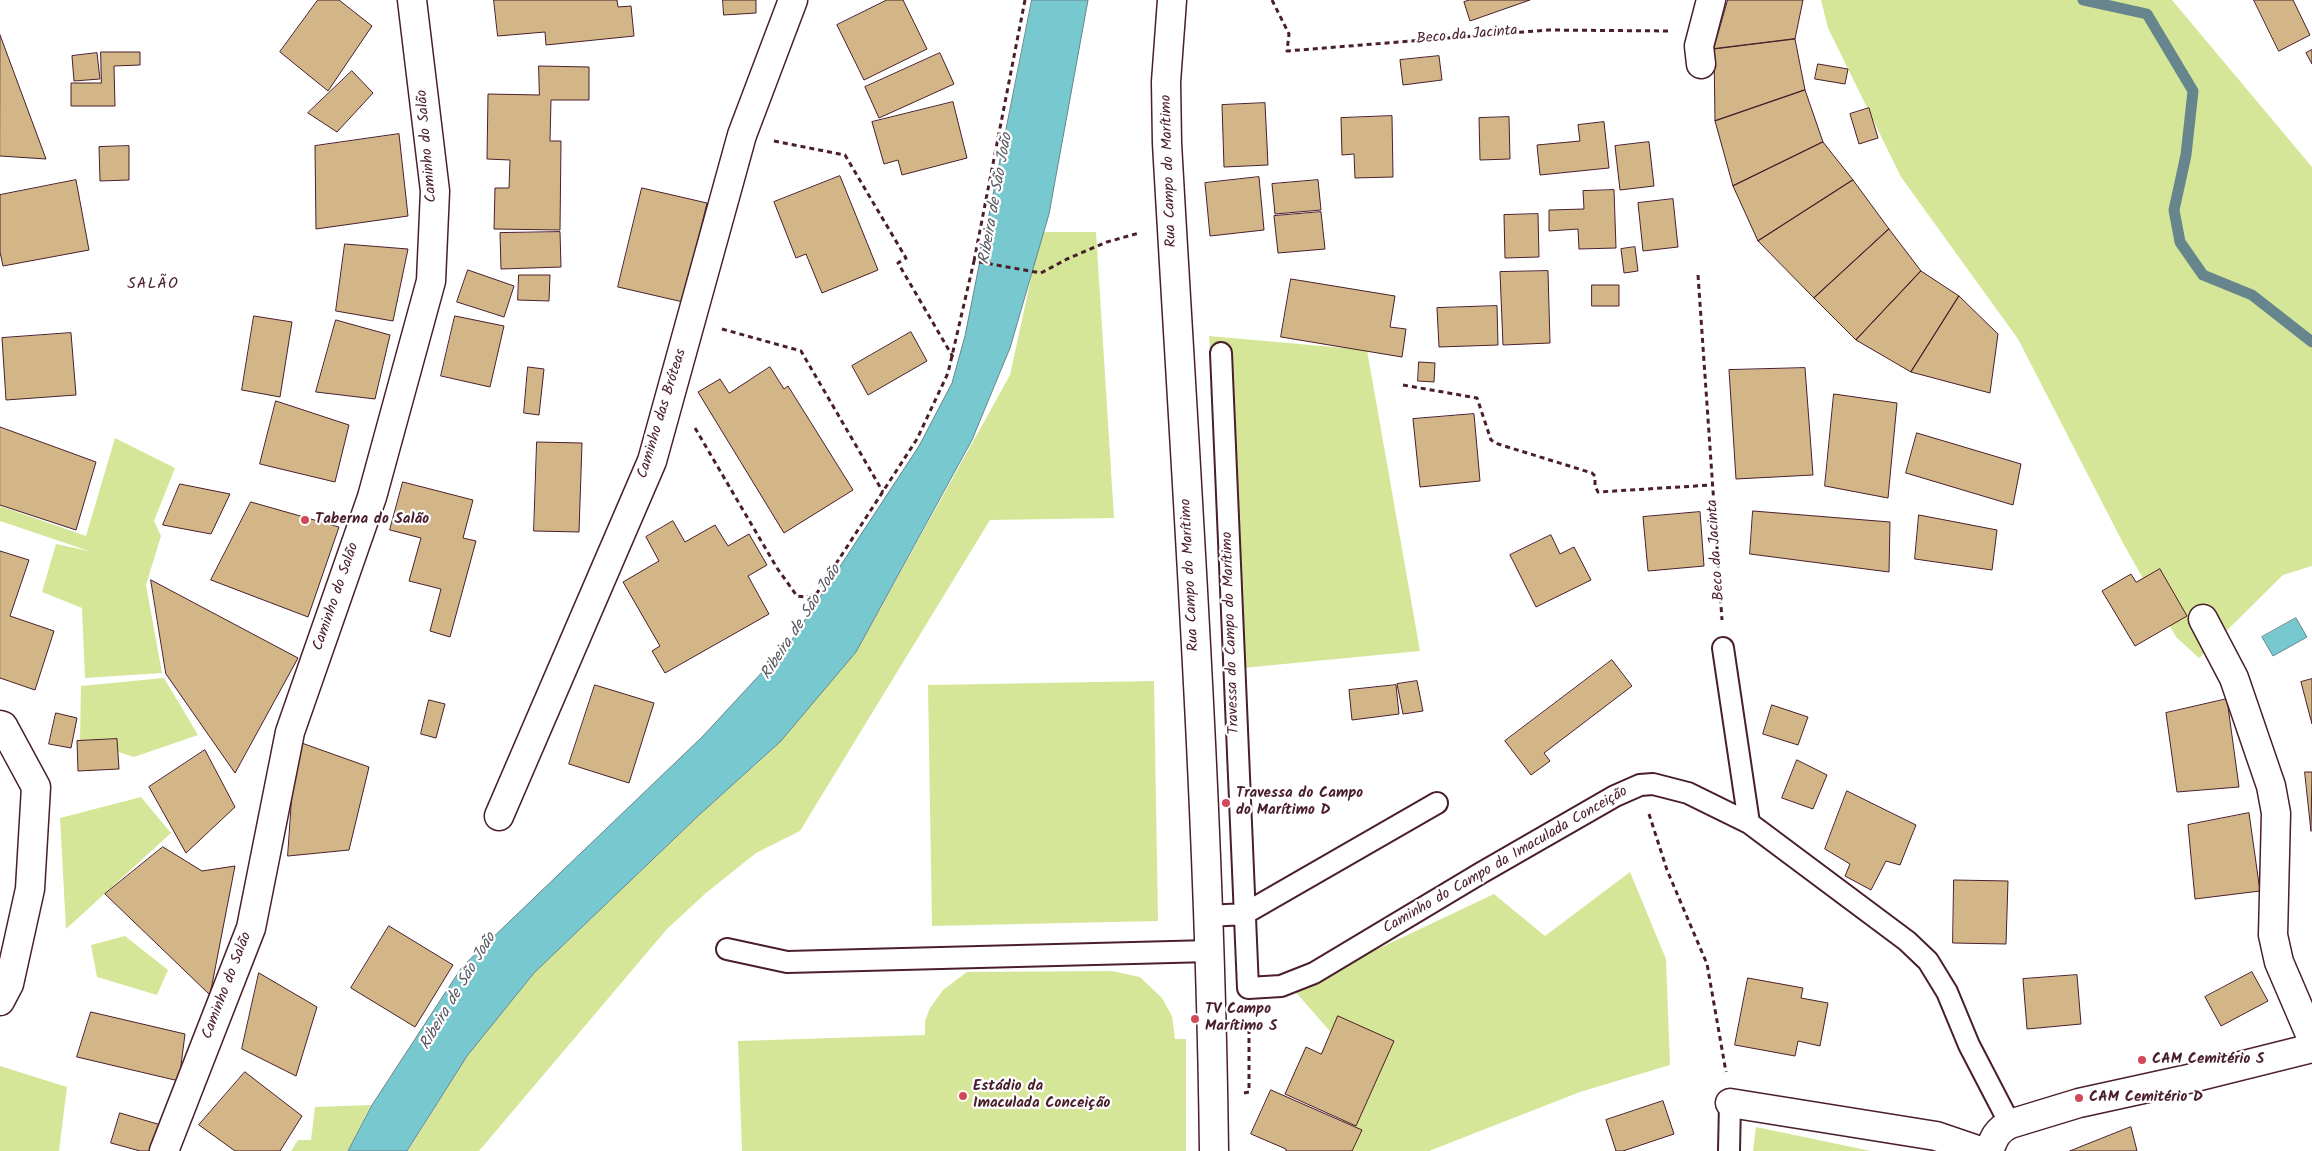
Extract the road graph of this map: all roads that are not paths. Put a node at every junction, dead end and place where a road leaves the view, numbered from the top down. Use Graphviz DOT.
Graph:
graph roads {
  1 [pos="412,0"];
  2 [pos="793,0"];
  3 [pos="1172,0"];
  4 [pos="1711,0"];
  5 [pos="1701,64"];
  6 [pos="1221,353"];
  7 [pos="2203,619"];
  8 [pos="1723,648"];
  9 [pos="0,725"];
  10 [pos="1437,803"];
  11 [pos="499,816"];
  12 [pos="1749,823"];
  13 [pos="1244,914"];
  14 [pos="1209,916"];
  15 [pos="727,949"];
  16 [pos="1210,951"];
  17 [pos="1248,988"];
  18 [pos="0,1001"];
  19 [pos="2312,1039"];
  20 [pos="2312,1048"];
  21 [pos="1730,1103"];
  22 [pos="2010,1124"];
  23 [pos="164,1151"];
  24 [pos="1214,1151"];
  25 [pos="1729,1151"];
  26 [pos="1980,1151"];
  27 [pos="1989,1151"];
  1 -- 23 [label="street, Caminho do Salão"];
  2 -- 11 [label="street, Caminho das Bróteas"];
  3 -- 14 [label="street, Rua Campo do Marítimo"];
  4 -- 5 [label="street"];
  6 -- 13 [label="lane, Travessa do Campo do Marítimo"];
  7 -- 19 [label="street"];
  8 -- 12 [label="lane"];
  9 -- 18 [label="street"];
  10 -- 13 [label="lane"];
  12 -- 17 [label="lane, Caminho do Campo da Imaculada Conceição"];
  12 -- 22 [label="lane, Caminho do Campo da Imaculada Conceição"];
  13 -- 14 [label="lane"];
  13 -- 17 [label="lane, Travessa do Campo do Marítimo"];
  14 -- 16 [label="street, Rua Campo do Marítimo"];
  15 -- 16 [label="lane"];
  16 -- 24 [label="street, Rua Campo do Marítimo"];
  20 -- 22 [label="street"];
  21 -- 25 [label="lane"];
  21 -- 26 [label="street"];
  22 -- 27 [label="street"];
}
